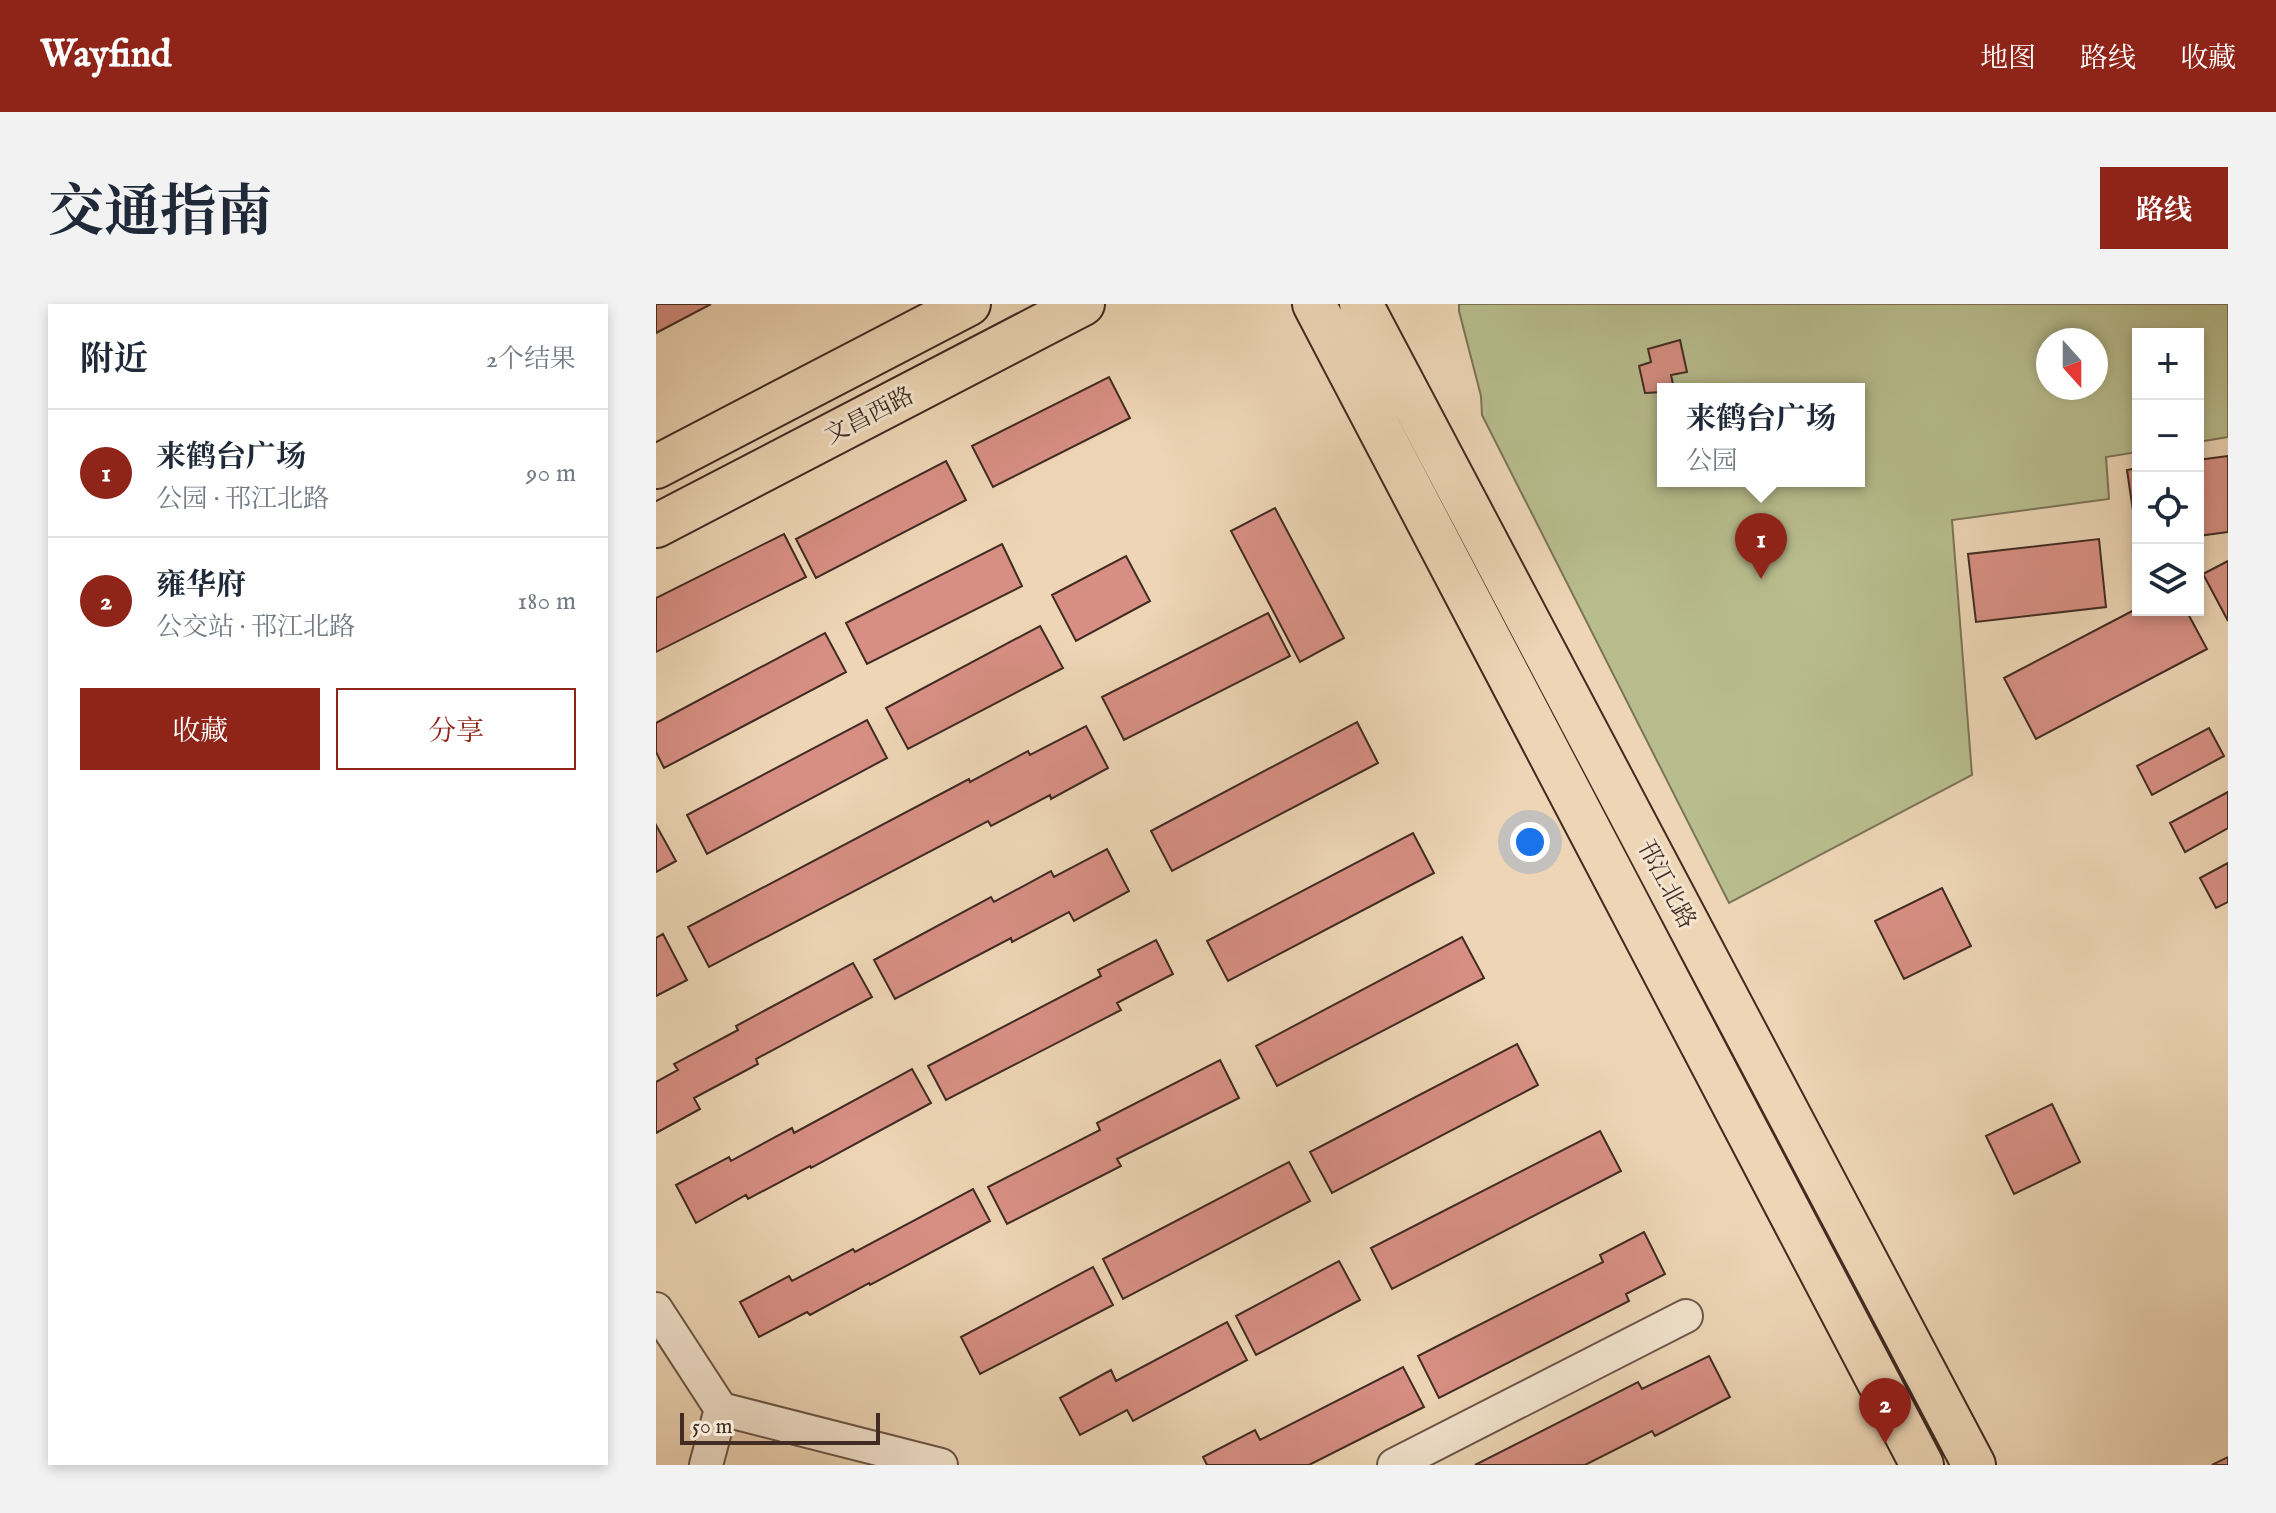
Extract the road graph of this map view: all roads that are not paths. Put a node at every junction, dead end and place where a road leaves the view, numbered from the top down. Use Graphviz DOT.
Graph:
graph roads {
  1 [pos="969,304"];
  2 [pos="1083,304"];
  3 [pos="1314,304"];
  4 [pos="1361,304"];
  5 [pos="656,467"];
  6 [pos="656,526"];
  7 [pos="656,1309"];
  8 [pos="1686,1316"];
  9 [pos="721,1409"];
  10 [pos="706,1465"];
  11 [pos="941,1465"];
  12 [pos="1394,1465"];
  13 [pos="1922,1465"];
  14 [pos="1974,1465"];
  1 -- 5 [label="main road"];
  2 -- 6 [label="main road, 文昌西路"];
  3 -- 13 [label="main road, 邗江北路"];
  4 -- 14 [label="main road, 邗江北路"];
  7 -- 9 [label="lane"];
  8 -- 12 [label="lane"];
  9 -- 10 [label="lane"];
  9 -- 11 [label="lane"];
}
